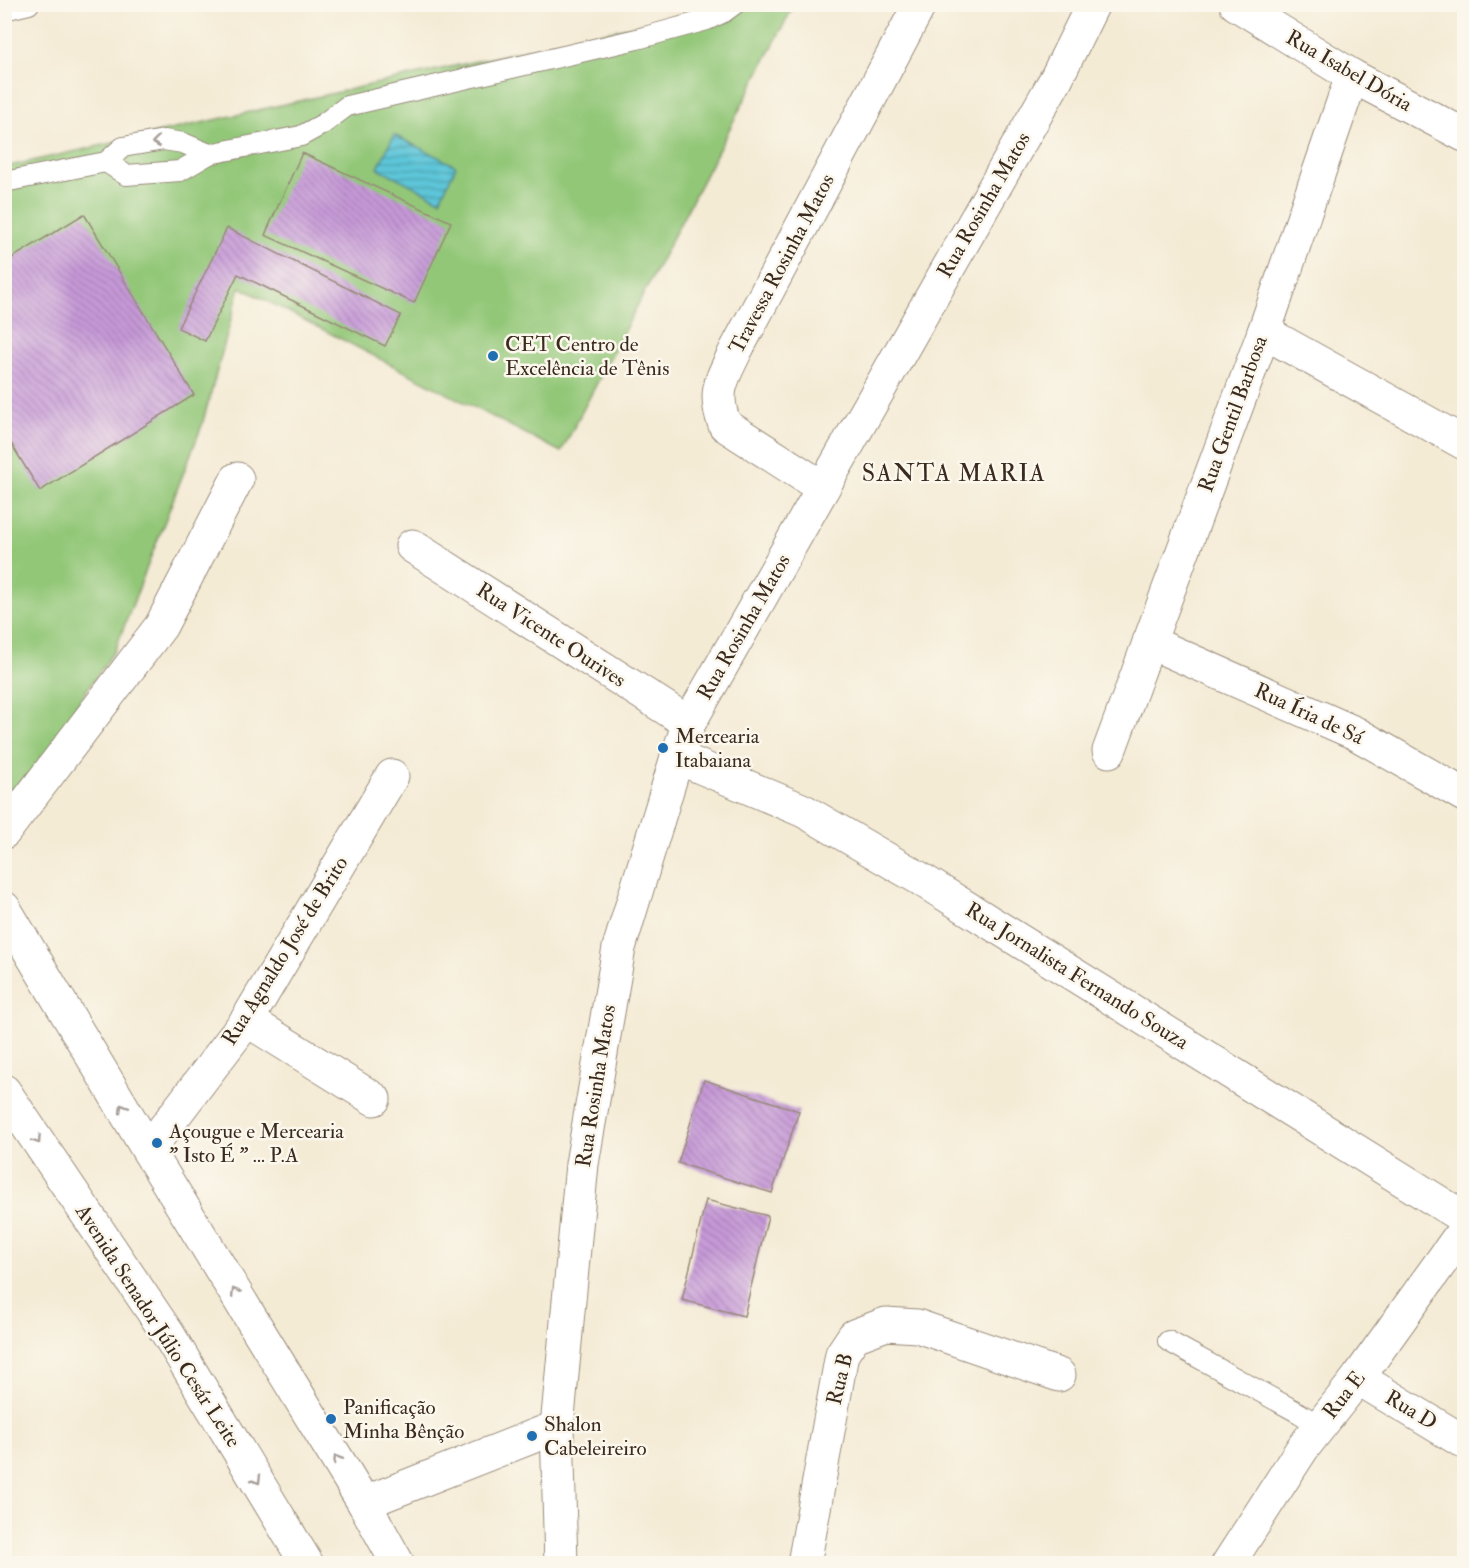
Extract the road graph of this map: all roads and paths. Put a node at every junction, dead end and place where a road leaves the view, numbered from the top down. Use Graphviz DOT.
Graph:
graph roads {
  1 [pos="29,4"];
  2 [pos="735,4"];
  3 [pos="921,4"];
  4 [pos="1094,4"];
  5 [pos="1236,4"];
  6 [pos="4,10"];
  7 [pos="1352,76"];
  8 [pos="1464,135"];
  9 [pos="209,154"];
  10 [pos="106,162"];
  11 [pos="4,183"];
  12 [pos="1264,332"];
  13 [pos="1464,443"];
  14 [pos="237,479"];
  15 [pos="823,488"];
  16 [pos="412,546"];
  17 [pos="1149,642"];
  18 [pos="689,723"];
  19 [pos="1109,751"];
  20 [pos="677,757"];
  21 [pos="393,776"];
  22 [pos="1464,795"];
  23 [pos="4,832"];
  24 [pos="4,909"];
  25 [pos="247,1020"];
  26 [pos="4,1091"];
  27 [pos="374,1099"];
  28 [pos="148,1150"];
  29 [pos="1464,1218"];
  30 [pos="1464,1230"];
  31 [pos="1168,1341"];
  32 [pos="1059,1375"];
  33 [pos="1358,1378"];
  34 [pos="1320,1426"];
  35 [pos="557,1427"];
  36 [pos="1464,1442"];
  37 [pos="364,1503"];
  38 [pos="307,1563"];
  39 [pos="398,1563"];
  40 [pos="561,1563"];
  41 [pos="804,1563"];
  42 [pos="1228,1563"];
  1 -- 6 [label="lane"];
  2 -- 9 [label="lane"];
  3 -- 15 [label="street, Travessa Rosinha Matos"];
  4 -- 15 [label="street, Rua Rosinha Matos"];
  5 -- 7 [label="street, Rua Isabel Dória"];
  7 -- 8 [label="street, Rua Isabel Dória"];
  7 -- 12 [label="street, Rua Gentil Barbosa"];
  9 -- 10 [label="lane"];
  9 -- 10 [label="lane, one-way"];
  10 -- 11 [label="lane"];
  12 -- 13 [label="street"];
  12 -- 17 [label="street, Rua Gentil Barbosa"];
  14 -- 23 [label="street"];
  15 -- 18 [label="street, Rua Rosinha Matos"];
  16 -- 18 [label="street, Rua Vicente Ourives"];
  17 -- 19 [label="street, Rua Gentil Barbosa"];
  17 -- 22 [label="street, Rua Íria de Sá"];
  18 -- 20 [label="street, Rua Rosinha Matos"];
  20 -- 29 [label="street, Rua Jornalista Fernando Souza"];
  20 -- 35 [label="street, Rua Rosinha Matos"];
  21 -- 25 [label="street, Rua Agnaldo José de Brito"];
  28 -- 24 [label="street, one-way"];
  25 -- 27 [label="street"];
  25 -- 28 [label="street, Rua Agnaldo José de Brito"];
  26 -- 38 [label="street, Avenida Senador Júlio Cesár Leite, one-way"];
  37 -- 28 [label="street, one-way"];
  30 -- 33 [label="street, Rua E"];
  31 -- 34 [label="lane"];
  32 -- 41 [label="street, Rua B"];
  33 -- 34 [label="street, Rua E"];
  33 -- 36 [label="street, Rua D"];
  34 -- 42 [label="street, Rua E"];
  35 -- 37 [label="street"];
  35 -- 40 [label="street, Rua Rosinha Matos"];
  37 -- 39 [label="street"];
}
